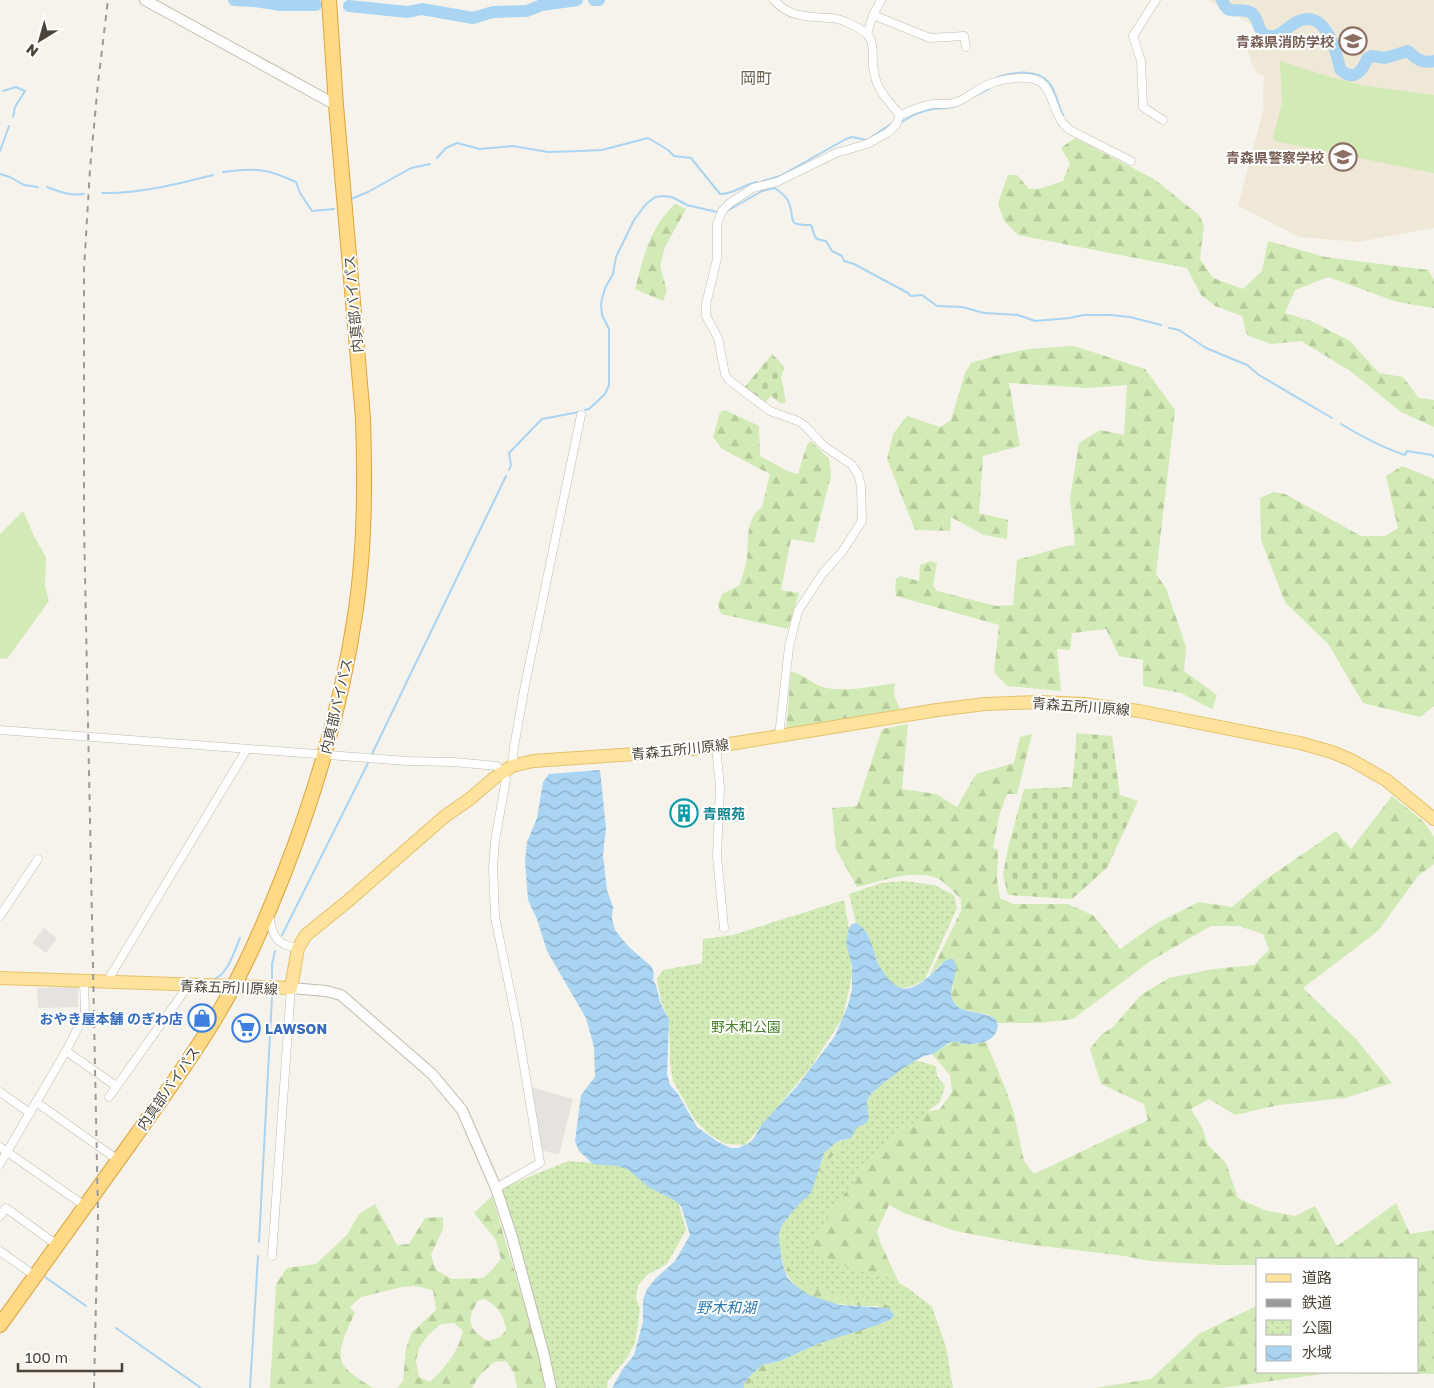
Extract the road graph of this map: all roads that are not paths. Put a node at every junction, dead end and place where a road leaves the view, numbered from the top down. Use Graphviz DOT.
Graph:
graph roads {
  1 [pos="145,0"];
  2 [pos="329,0"];
  3 [pos="774,0"];
  4 [pos="881,0"];
  5 [pos="1156,0"];
  6 [pos="873,15"];
  7 [pos="867,34"];
  8 [pos="966,47"];
  9 [pos="336,105"];
  10 [pos="900,115"];
  11 [pos="1163,120"];
  12 [pos="1131,161"];
  13 [pos="581,415"];
  14 [pos="0,730"];
  15 [pos="779,736"];
  16 [pos="716,746"];
  17 [pos="247,749"];
  18 [pos="325,755"];
  19 [pos="507,769"];
  20 [pos="1434,819"];
  21 [pos="38,859"];
  22 [pos="269,913"];
  23 [pos="0,916"];
  24 [pos="724,928"];
  25 [pos="298,948"];
  26 [pos="0,978"];
  27 [pos="84,982"];
  28 [pos="106,983"];
  29 [pos="188,986"];
  30 [pos="234,987"];
  31 [pos="291,988"];
  32 [pos="66,1051"];
  33 [pos="116,1086"];
  34 [pos="0,1092"];
  35 [pos="108,1098"];
  36 [pos="36,1102"];
  37 [pos="30,1113"];
  38 [pos="0,1147"];
  39 [pos="7,1152"];
  40 [pos="118,1160"];
  41 [pos="0,1164"];
  42 [pos="496,1188"];
  43 [pos="85,1206"];
  44 [pos="0,1216"];
  45 [pos="57,1245"];
  46 [pos="0,1252"];
  47 [pos="272,1256"];
  48 [pos="35,1276"];
  49 [pos="3,1316"];
  50 [pos="551,1388"];
  1 -- 9 [label="street"];
  2 -- 9 [label="highway, 内真部バイパス"];
  3 -- 7 [label="street"];
  4 -- 6 [label="street"];
  5 -- 11 [label="street"];
  6 -- 7 [label="street"];
  6 -- 8 [label="street"];
  7 -- 10 [label="street"];
  9 -- 18 [label="highway, 内真部バイパス"];
  10 -- 12 [label="street"];
  10 -- 15 [label="street"];
  13 -- 19 [label="street"];
  14 -- 17 [label="street"];
  15 -- 16 [label="main road, 青森五所川原線"];
  15 -- 20 [label="main road, 青森五所川原線"];
  16 -- 19 [label="main road, 青森五所川原線"];
  16 -- 24 [label="street"];
  17 -- 18 [label="street"];
  17 -- 28 [label="street"];
  18 -- 19 [label="street"];
  18 -- 22 [label="highway, 内真部バイパス"];
  19 -- 25 [label="main road, 青森五所川原線"];
  19 -- 42 [label="street"];
  21 -- 23 [label="street"];
  22 -- 25 [label="street"];
  22 -- 30 [label="highway, 内真部バイパス"];
  25 -- 31 [label="main road, 青森五所川原線"];
  26 -- 27 [label="main road, 青森五所川原線"];
  27 -- 28 [label="main road, 青森五所川原線"];
  27 -- 32 [label="street"];
  28 -- 29 [label="main road, 青森五所川原線"];
  29 -- 30 [label="main road, 青森五所川原線"];
  29 -- 33 [label="street"];
  30 -- 31 [label="main road, 青森五所川原線"];
  30 -- 40 [label="highway, 内真部バイパス"];
  31 -- 42 [label="street"];
  31 -- 47 [label="street"];
  32 -- 33 [label="street"];
  32 -- 36 [label="street"];
  33 -- 35 [label="street"];
  34 -- 37 [label="street"];
  36 -- 37 [label="street"];
  36 -- 40 [label="street"];
  37 -- 39 [label="street"];
  38 -- 39 [label="street"];
  39 -- 41 [label="street"];
  39 -- 43 [label="street"];
  40 -- 43 [label="highway, 内真部バイパス"];
  42 -- 50 [label="street"];
  43 -- 45 [label="highway, 内真部バイパス"];
  44 -- 45 [label="street"];
  45 -- 48 [label="highway, 内真部バイパス"];
  46 -- 48 [label="street"];
  48 -- 49 [label="highway, 内真部バイパス"];
}
